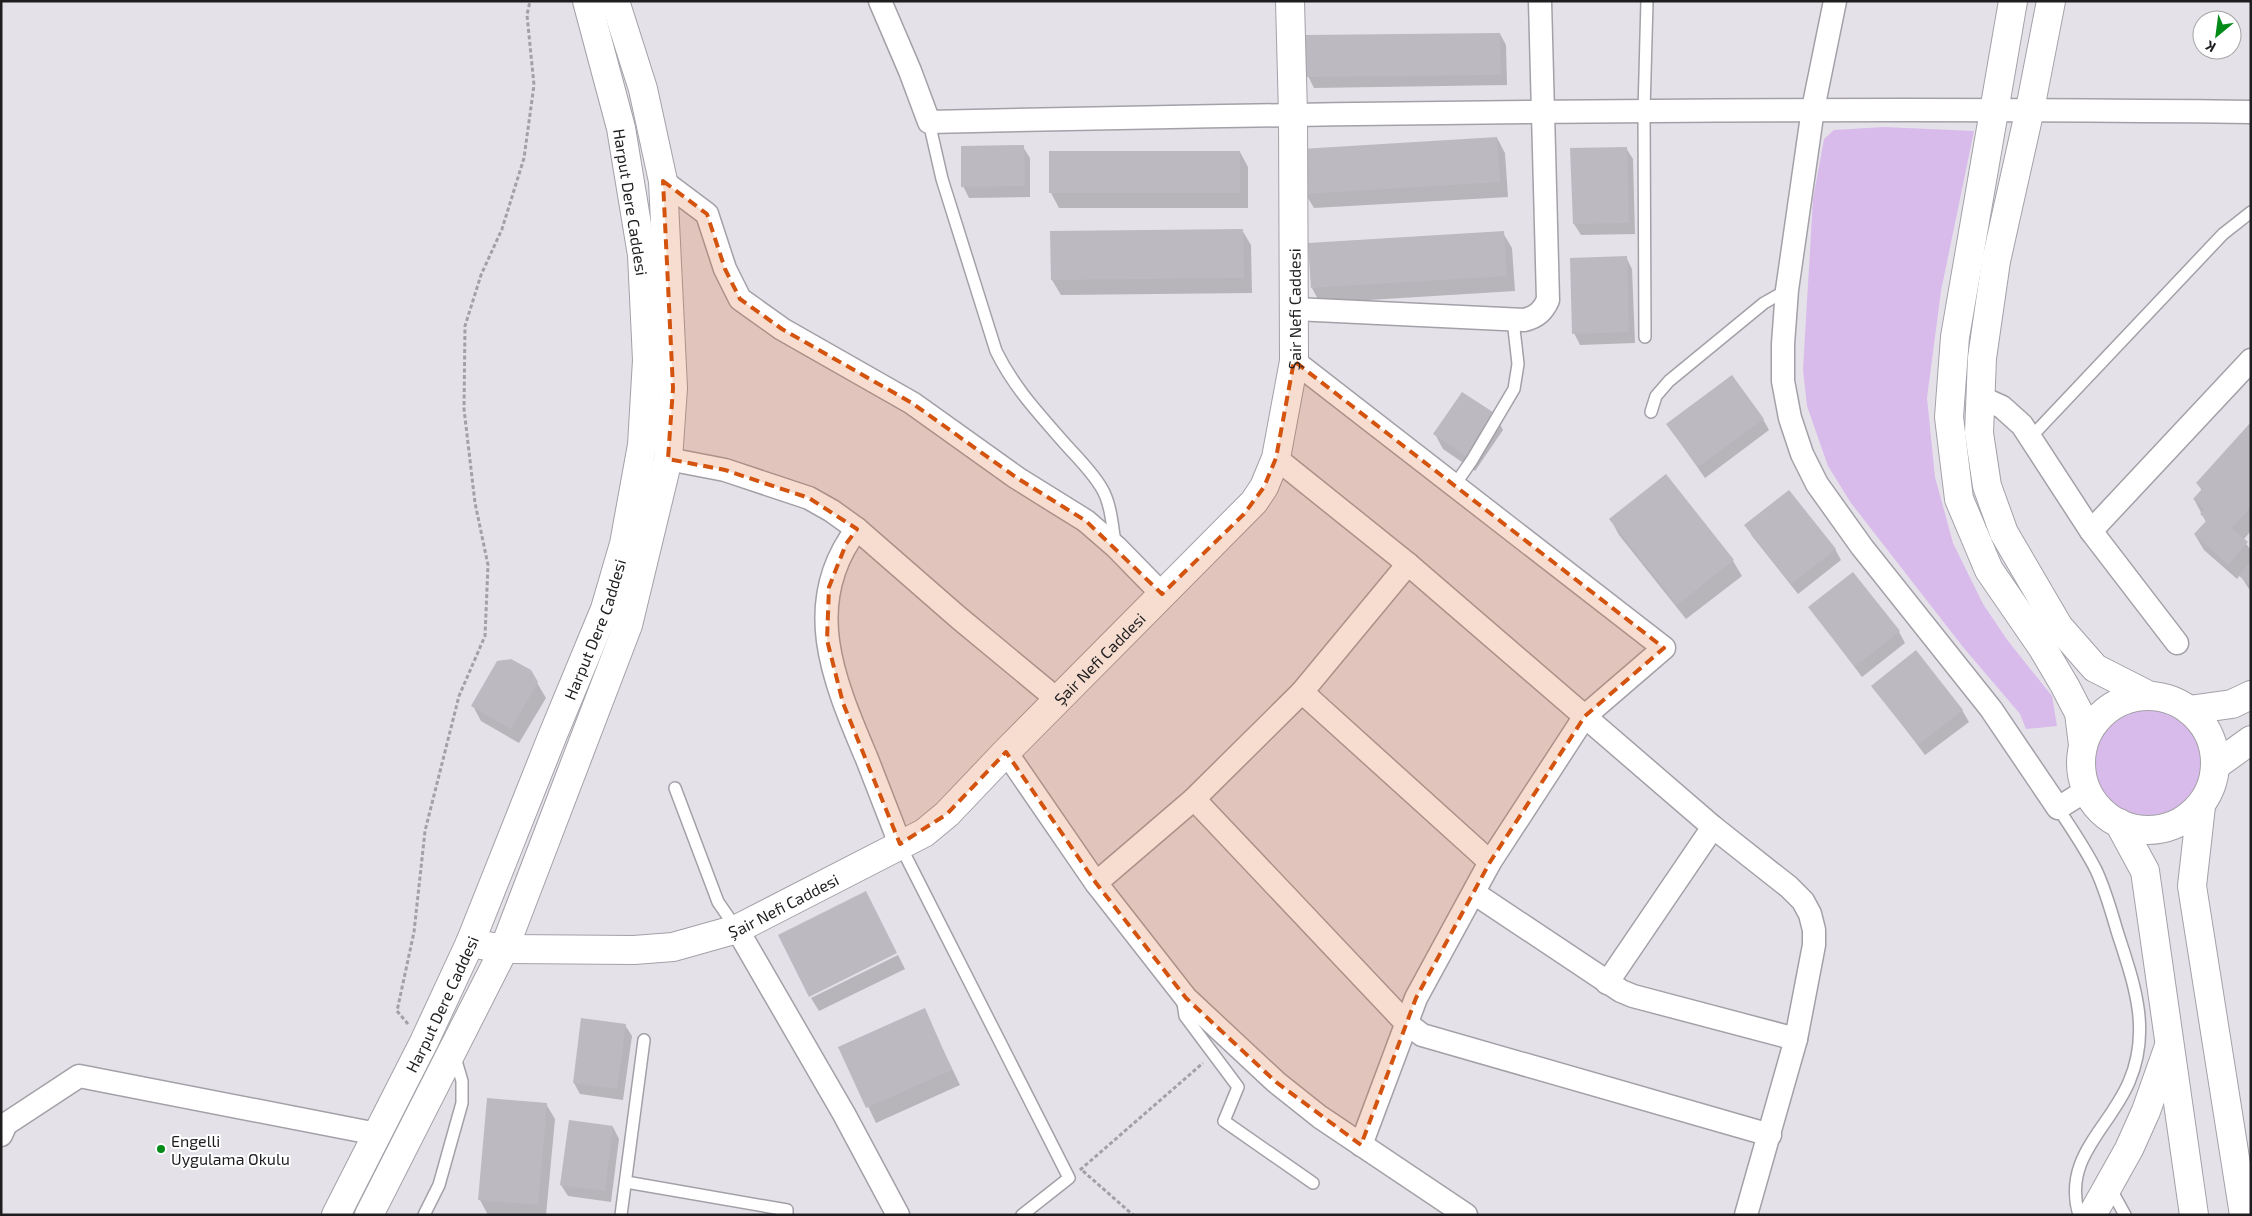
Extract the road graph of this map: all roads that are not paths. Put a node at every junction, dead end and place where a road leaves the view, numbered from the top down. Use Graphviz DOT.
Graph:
graph roads {
  1 [pos="588,1"];
  2 [pos="615,1"];
  3 [pos="880,1"];
  4 [pos="1290,1"];
  5 [pos="1540,1"];
  6 [pos="1647,1"];
  7 [pos="1836,1"];
  8 [pos="2013,1"];
  9 [pos="2051,1"];
  10 [pos="1813,108"];
  11 [pos="1993,109"];
  12 [pos="2030,109"];
  13 [pos="1644,111"];
  14 [pos="2251,112"];
  15 [pos="1543,113"];
  16 [pos="1293,115"];
  17 [pos="929,122"];
  18 [pos="664,181"];
  19 [pos="2251,212"];
  20 [pos="1788,290"];
  21 [pos="1295,309"];
  22 [pos="1513,320"];
  23 [pos="1645,337"];
  24 [pos="2251,360"];
  25 [pos="1294,361"];
  26 [pos="1980,397"];
  27 [pos="1651,412"];
  28 [pos="2030,438"];
  29 [pos="1276,458"];
  30 [pos="668,459"];
  31 [pos="1454,486"];
  32 [pos="857,529"];
  33 [pos="2091,531"];
  34 [pos="1116,547"];
  35 [pos="1408,564"];
  36 [pos="1162,594"];
  37 [pos="2177,643"];
  38 [pos="1302,692"];
  39 [pos="2150,696"];
  40 [pos="2251,696"];
  41 [pos="1058,700"];
  42 [pos="2189,710"];
  43 [pos="1585,716"];
  44 [pos="2251,740"];
  45 [pos="2084,745"];
  46 [pos="1006,752"];
  47 [pos="2215,766"];
  48 [pos="675,788"];
  49 [pos="2087,790"];
  50 [pos="1194,799"];
  51 [pos="2201,806"];
  52 [pos="2058,808"];
  53 [pos="2119,823"];
  54 [pos="1713,827"];
  55 [pos="900,844"];
  56 [pos="1490,862"];
  57 [pos="1096,883"];
  58 [pos="1474,893"];
  59 [pos="737,930"];
  60 [pos="470,943"];
  61 [pos="504,948"];
  62 [pos="1607,983"];
  63 [pos="1186,998"];
  64 [pos="2153,1008"];
  65 [pos="1405,1022"];
  66 [pos="1796,1039"];
  67 [pos="644,1040"];
  68 [pos="2171,1041"];
  69 [pos="452,1050"];
  70 [pos="377,1134"];
  71 [pos="1,1135"];
  72 [pos="1770,1135"];
  73 [pos="1361,1145"];
  74 [pos="626,1182"];
  75 [pos="1313,1183"];
  76 [pos="2108,1185"];
  77 [pos="336,1215"];
  78 [pos="368,1215"];
  79 [pos="424,1215"];
  80 [pos="621,1215"];
  81 [pos="787,1215"];
  82 [pos="898,1215"];
  83 [pos="1022,1215"];
  84 [pos="1466,1215"];
  85 [pos="1746,1215"];
  86 [pos="2079,1215"];
  87 [pos="2092,1215"];
  88 [pos="2125,1215"];
  89 [pos="2194,1215"];
  90 [pos="2244,1215"];
  1 -- 60 [label="street, Harput Dere Caddesi"];
  2 -- 18 [label="street, Harput Dere Caddesi"];
  3 -- 17 [label="street"];
  4 -- 16 [label="street, Şair Nefi Caddesi"];
  5 -- 15 [label="street"];
  6 -- 13 [label="lane"];
  7 -- 10 [label="street"];
  8 -- 11 [label="street"];
  9 -- 12 [label="street"];
  10 -- 11 [label="street"];
  10 -- 13 [label="street"];
  10 -- 20 [label="street"];
  11 -- 12 [label="street"];
  11 -- 45 [label="street"];
  12 -- 14 [label="street"];
  12 -- 26 [label="street"];
  13 -- 15 [label="street"];
  13 -- 23 [label="lane"];
  15 -- 16 [label="street"];
  15 -- 22 [label="street"];
  16 -- 17 [label="street"];
  16 -- 21 [label="street, Şair Nefi Caddesi"];
  17 -- 34 [label="lane"];
  18 -- 30 [label="street, Harput Dere Caddesi"];
  18 -- 34 [label="street"];
  19 -- 28 [label="lane"];
  20 -- 27 [label="lane"];
  20 -- 52 [label="street"];
  21 -- 22 [label="street"];
  21 -- 25 [label="street, Şair Nefi Caddesi"];
  22 -- 31 [label="lane"];
  24 -- 33 [label="street"];
  25 -- 29 [label="street, Şair Nefi Caddesi"];
  25 -- 31 [label="street"];
  26 -- 28 [label="street"];
  26 -- 39 [label="street"];
  28 -- 33 [label="street"];
  29 -- 35 [label="street"];
  29 -- 36 [label="street, Şair Nefi Caddesi"];
  30 -- 32 [label="street"];
  30 -- 61 [label="street, Harput Dere Caddesi"];
  31 -- 43 [label="street"];
  32 -- 41 [label="street"];
  32 -- 55 [label="street"];
  33 -- 37 [label="street"];
  34 -- 36 [label="street"];
  35 -- 38 [label="street"];
  35 -- 43 [label="street"];
  36 -- 41 [label="street, Şair Nefi Caddesi"];
  38 -- 50 [label="street"];
  38 -- 56 [label="street"];
  39 -- 42 [label="street"];
  39 -- 45 [label="street"];
  40 -- 42 [label="street"];
  41 -- 46 [label="street, Şair Nefi Caddesi"];
  42 -- 47 [label="street"];
  43 -- 54 [label="street"];
  43 -- 56 [label="street"];
  44 -- 47 [label="street"];
  45 -- 49 [label="street"];
  46 -- 55 [label="street, Şair Nefi Caddesi"];
  46 -- 57 [label="street"];
  47 -- 51 [label="street"];
  48 -- 59 [label="lane"];
  49 -- 52 [label="street"];
  49 -- 53 [label="street"];
  50 -- 57 [label="street"];
  50 -- 65 [label="street"];
  51 -- 53 [label="street"];
  51 -- 90 [label="street"];
  52 -- 64 [label="lane"];
  53 -- 64 [label="street"];
  54 -- 62 [label="street"];
  54 -- 66 [label="street"];
  55 -- 59 [label="street, Şair Nefi Caddesi"];
  55 -- 83 [label="lane"];
  56 -- 58 [label="street"];
  57 -- 63 [label="street"];
  58 -- 62 [label="street"];
  58 -- 65 [label="street"];
  59 -- 61 [label="street, Şair Nefi Caddesi"];
  59 -- 82 [label="street"];
  60 -- 61 [label="street, Şair Nefi Caddesi"];
  60 -- 70 [label="street, Harput Dere Caddesi"];
  61 -- 69 [label="street, Harput Dere Caddesi"];
  62 -- 66 [label="street"];
  63 -- 73 [label="street"];
  63 -- 75 [label="lane"];
  64 -- 68 [label="street"];
  64 -- 86 [label="lane"];
  65 -- 72 [label="street"];
  65 -- 73 [label="street"];
  66 -- 72 [label="street"];
  67 -- 74 [label="lane"];
  68 -- 76 [label="street"];
  68 -- 89 [label="street"];
  69 -- 78 [label="street, Harput Dere Caddesi"];
  69 -- 79 [label="lane"];
  70 -- 71 [label="street"];
  70 -- 77 [label="street, Harput Dere Caddesi"];
  72 -- 85 [label="street"];
  73 -- 84 [label="street"];
  74 -- 80 [label="lane"];
  74 -- 81 [label="lane"];
  76 -- 87 [label="street"];
  76 -- 88 [label="lane"];
}
